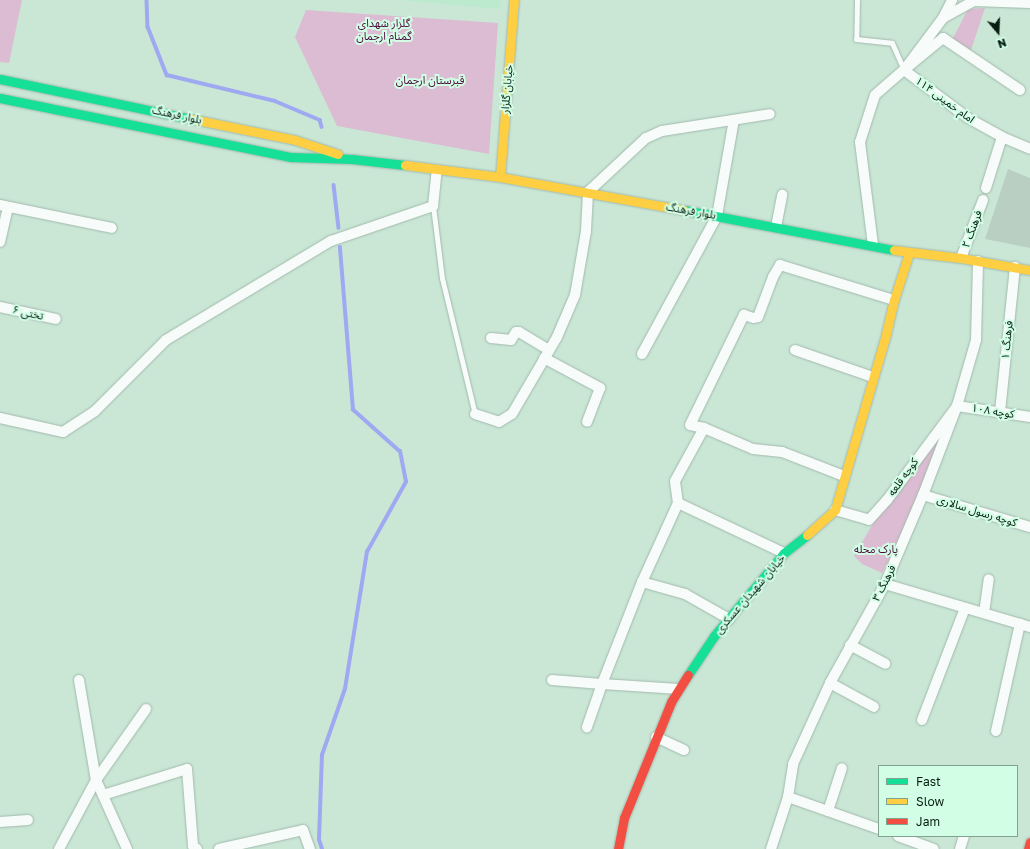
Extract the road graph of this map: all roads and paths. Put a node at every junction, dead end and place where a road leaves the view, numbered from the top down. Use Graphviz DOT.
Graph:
graph roads {
  1 [pos="514,0"];
  2 [pos="858,0"];
  3 [pos="952,0"];
  4 [pos="1030,3"];
  5 [pos="943,18"];
  6 [pos="904,70"];
  7 [pos="0,79"];
  8 [pos="1020,90"];
  9 [pos="0,98"];
  10 [pos="770,114"];
  11 [pos="734,120"];
  12 [pos="1002,137"];
  13 [pos="1030,149"];
  14 [pos="352,159"];
  15 [pos="437,170"];
  16 [pos="500,177"];
  17 [pos="986,188"];
  18 [pos="588,192"];
  19 [pos="782,195"];
  20 [pos="983,200"];
  21 [pos="4,206"];
  22 [pos="434,206"];
  23 [pos="717,216"];
  24 [pos="776,227"];
  25 [pos="112,228"];
  26 [pos="0,242"];
  27 [pos="873,244"];
  28 [pos="909,253"];
  29 [pos="961,258"];
  30 [pos="978,261"];
  31 [pos="1015,267"];
  32 [pos="1030,270"];
  33 [pos="894,300"];
  34 [pos="0,307"];
  35 [pos="56,319"];
  36 [pos="491,338"];
  37 [pos="795,350"];
  38 [pos="546,354"];
  39 [pos="642,354"];
  40 [pos="873,377"];
  41 [pos="957,406"];
  42 [pos="1000,412"];
  43 [pos="475,414"];
  44 [pos="1030,417"];
  45 [pos="0,418"];
  46 [pos="587,422"];
  47 [pos="704,428"];
  48 [pos="844,476"];
  49 [pos="923,495"];
  50 [pos="678,503"];
  51 [pos="835,510"];
  52 [pos="1030,527"];
  53 [pos="784,553"];
  54 [pos="989,579"];
  55 [pos="642,582"];
  56 [pos="885,584"];
  57 [pos="965,608"];
  58 [pos="984,613"];
  59 [pos="729,619"];
  60 [pos="1020,624"];
  61 [pos="1030,627"];
  62 [pos="850,645"];
  63 [pos="885,664"];
  64 [pos="79,680"];
  65 [pos="552,680"];
  66 [pos="830,683"];
  67 [pos="602,684"];
  68 [pos="679,689"];
  69 [pos="874,707"];
  70 [pos="146,709"];
  71 [pos="922,720"];
  72 [pos="587,727"];
  73 [pos="996,731"];
  74 [pos="656,737"];
  75 [pos="684,750"];
  76 [pos="842,768"];
  77 [pos="96,780"];
  78 [pos="103,795"];
  79 [pos="788,797"];
  80 [pos="828,811"];
  81 [pos="28,820"];
  82 [pos="0,822"];
  83 [pos="878,829"];
  84 [pos="901,837"];
  85 [pos="964,837"];
  86 [pos="1030,842"];
  87 [pos="59,849"];
  88 [pos="127,849"];
  89 [pos="197,849"];
  90 [pos="219,849"];
  91 [pos="310,849"];
  92 [pos="618,849"];
  93 [pos="771,849"];
  94 [pos="934,849"];
  95 [pos="960,849"];
  96 [pos="1028,849"];
  1 -- 16 [label="main road, خیابان گلزار"];
  2 -- 6 [label="lane"];
  3 -- 5 [label="street"];
  4 -- 5 [label="street"];
  5 -- 6 [label="street"];
  6 -- 8 [label="street"];
  6 -- 12 [label="street, امام خمینی ۱۱۴"];
  6 -- 27 [label="street"];
  7 -- 14 [label="main road, بلوار فرهنگ"];
  9 -- 14 [label="main road, بلوار فرهنگ"];
  10 -- 11 [label="street"];
  11 -- 18 [label="street"];
  11 -- 23 [label="street"];
  12 -- 13 [label="street, امام خمینی ۱۱۴"];
  12 -- 17 [label="street"];
  14 -- 15 [label="main road, بلوار فرهنگ"];
  15 -- 16 [label="main road, بلوار فرهنگ"];
  15 -- 22 [label="street"];
  16 -- 18 [label="main road, بلوار فرهنگ"];
  18 -- 23 [label="main road, بلوار فرهنگ"];
  18 -- 38 [label="street"];
  19 -- 24 [label="street"];
  20 -- 29 [label="street, فرهنگ ۲"];
  21 -- 25 [label="street"];
  21 -- 26 [label="street"];
  22 -- 43 [label="lane"];
  22 -- 45 [label="street"];
  23 -- 24 [label="main road, بلوار فرهنگ"];
  23 -- 39 [label="street"];
  24 -- 27 [label="main road, بلوار فرهنگ"];
  27 -- 28 [label="main road, بلوار فرهنگ"];
  28 -- 29 [label="main road, بلوار فرهنگ"];
  28 -- 33 [label="main road"];
  29 -- 30 [label="main road, بلوار فرهنگ"];
  30 -- 31 [label="main road, بلوار فرهنگ"];
  30 -- 41 [label="street, فرهنگ ۳"];
  31 -- 32 [label="main road, بلوار فرهنگ"];
  31 -- 42 [label="street, فرهنگ ۱"];
  33 -- 40 [label="main road"];
  33 -- 47 [label="street"];
  34 -- 35 [label="street, تختی ۶"];
  36 -- 38 [label="street"];
  37 -- 40 [label="street"];
  38 -- 43 [label="street"];
  38 -- 46 [label="street"];
  40 -- 48 [label="main road"];
  41 -- 42 [label="street, کوچه ۱۰۸"];
  41 -- 49 [label="street, فرهنگ ۳"];
  41 -- 51 [label="street, کوچه قلعه"];
  42 -- 44 [label="street, کوچه ۱۰۸"];
  47 -- 48 [label="street"];
  47 -- 50 [label="street"];
  48 -- 51 [label="main road"];
  49 -- 52 [label="street, کوچه رسول سالاری"];
  49 -- 56 [label="street, فرهنگ ۳"];
  50 -- 53 [label="street"];
  50 -- 55 [label="street"];
  51 -- 53 [label="main road, خیابان شهیدان عسکری"];
  53 -- 59 [label="main road, خیابان شهیدان عسکری"];
  54 -- 58 [label="street"];
  55 -- 59 [label="street"];
  55 -- 67 [label="street"];
  56 -- 57 [label="street"];
  56 -- 62 [label="street, فرهنگ ۳"];
  57 -- 58 [label="street"];
  57 -- 71 [label="street"];
  58 -- 60 [label="street"];
  59 -- 68 [label="main road, خیابان شهیدان عسکری"];
  60 -- 61 [label="street"];
  60 -- 73 [label="street"];
  62 -- 63 [label="street"];
  62 -- 66 [label="street, فرهنگ ۳"];
  64 -- 77 [label="street"];
  65 -- 67 [label="street"];
  66 -- 69 [label="street"];
  66 -- 79 [label="street, فرهنگ ۳"];
  67 -- 68 [label="street"];
  67 -- 72 [label="street"];
  68 -- 74 [label="main road, خیابان شهیدان عسکری"];
  70 -- 77 [label="street"];
  74 -- 75 [label="street"];
  74 -- 92 [label="main road, خیابان شهیدان عسکری"];
  76 -- 80 [label="street"];
  77 -- 78 [label="street"];
  77 -- 87 [label="street"];
  78 -- 88 [label="street"];
  78 -- 89 [label="street"];
  79 -- 80 [label="street"];
  79 -- 93 [label="street, فرهنگ ۳"];
  80 -- 83 [label="street"];
  81 -- 82 [label="street"];
  84 -- 94 [label="street"];
  85 -- 95 [label="street"];
  86 -- 96 [label="main road"];
  90 -- 91 [label="street"];
}
